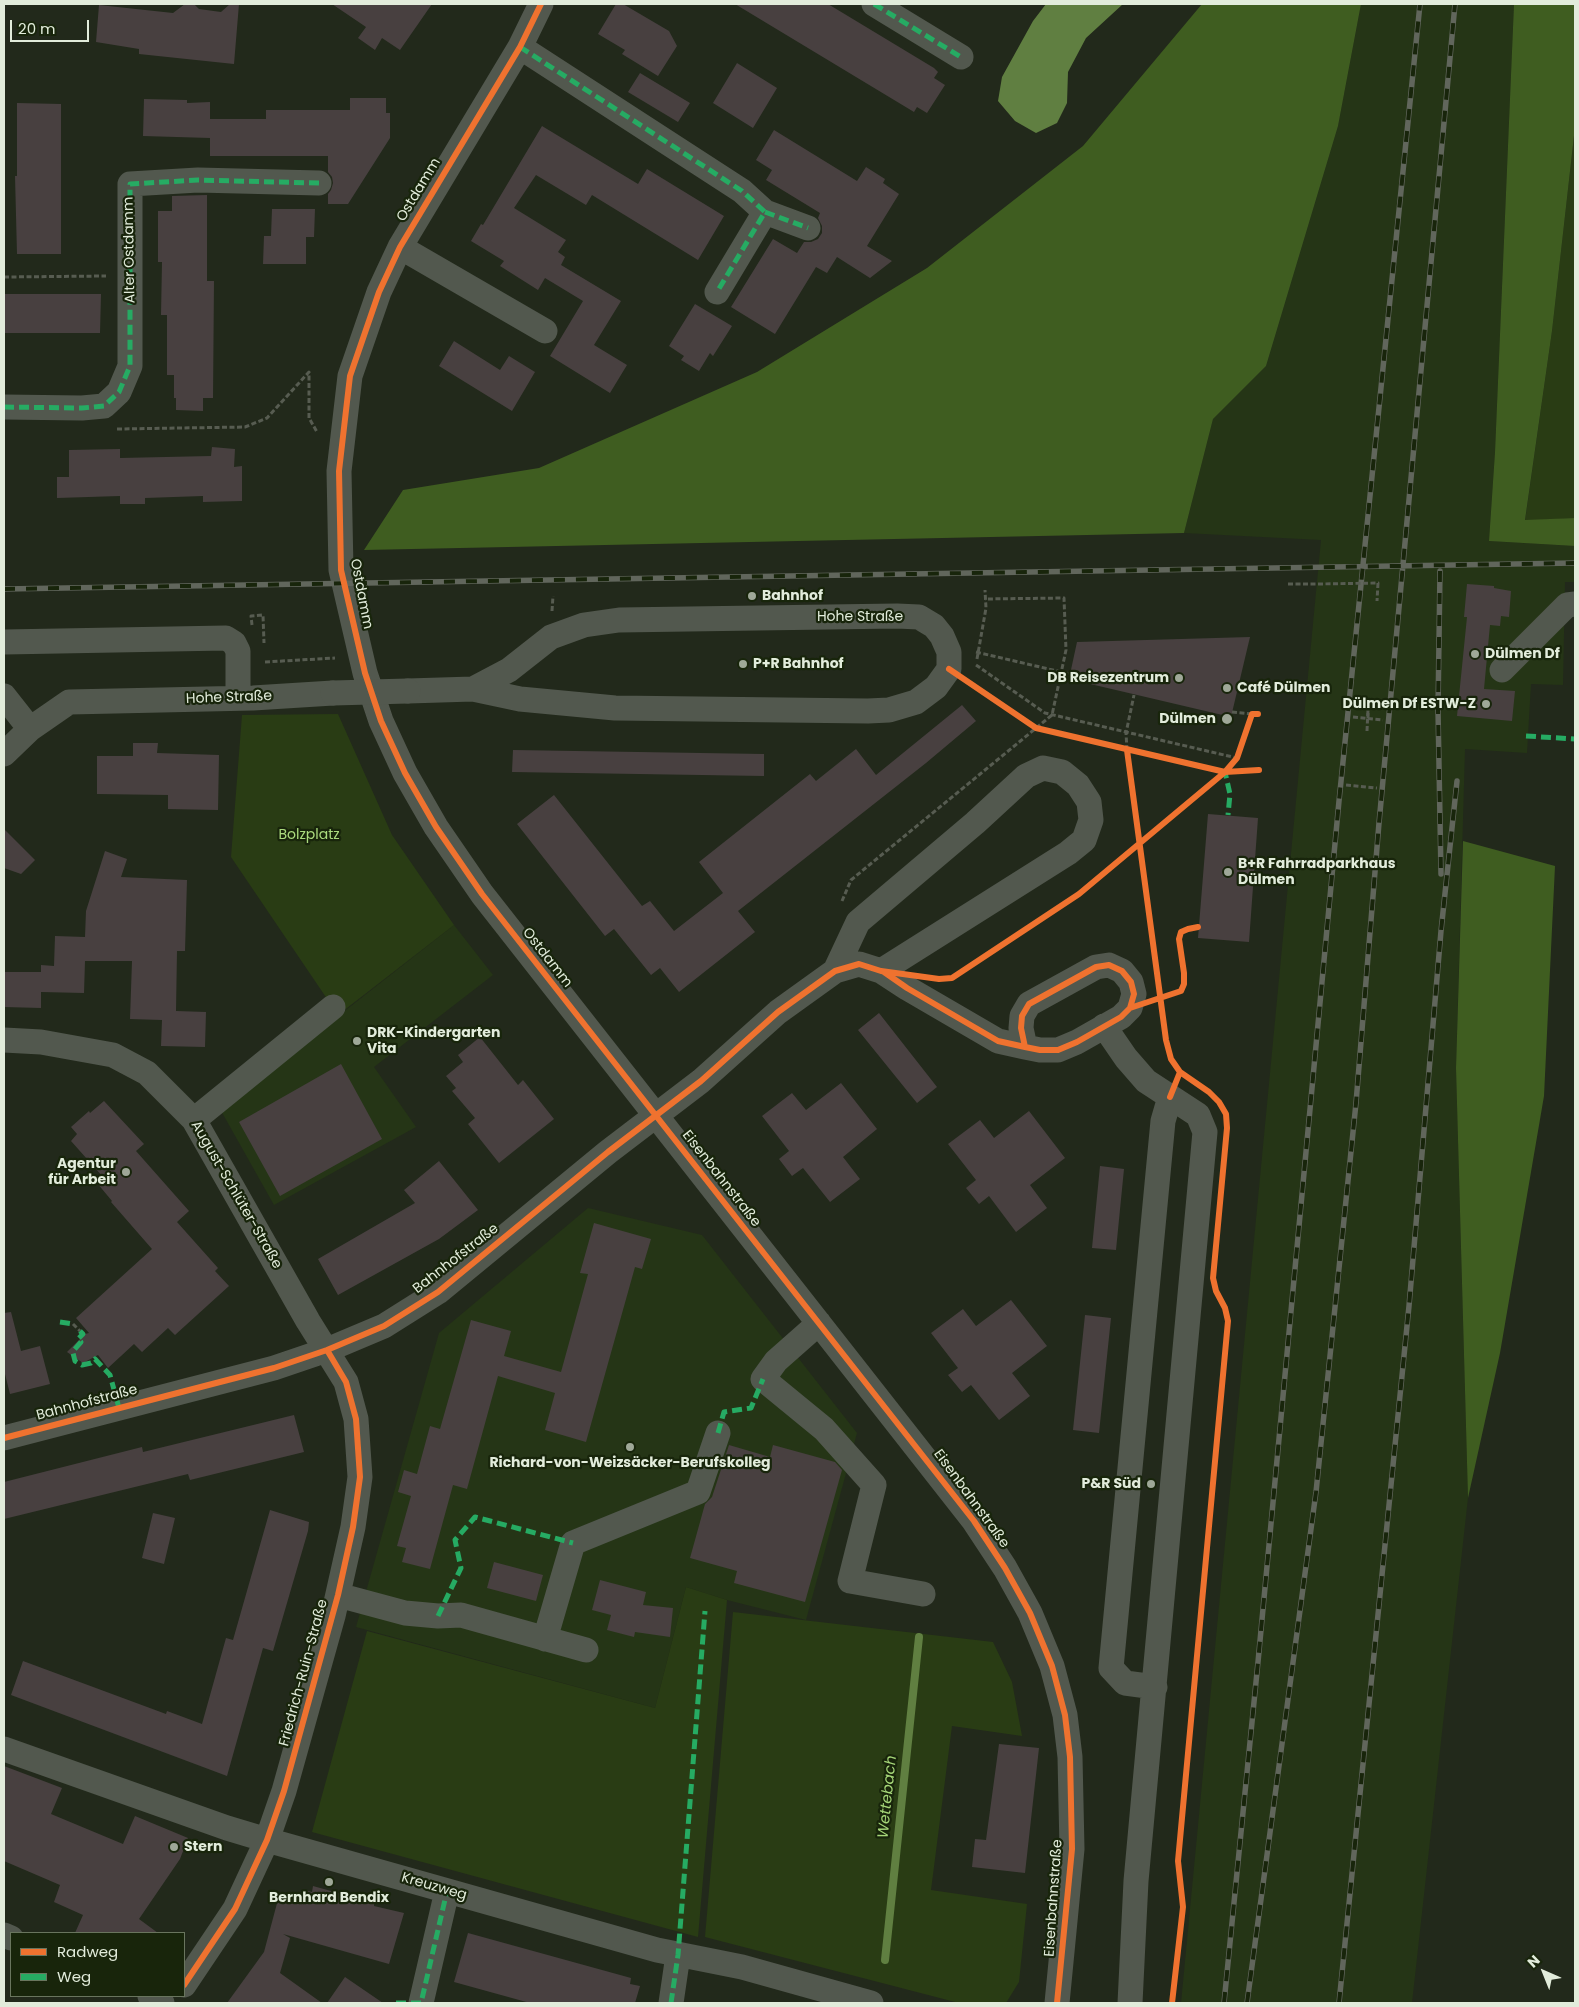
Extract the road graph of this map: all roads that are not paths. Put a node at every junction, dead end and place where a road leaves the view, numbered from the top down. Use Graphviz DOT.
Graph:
graph roads {
  1 [pos="541,4"];
  2 [pos="874,4"];
  3 [pos="520,47"];
  4 [pos="961,57"];
  5 [pos="319,183"];
  6 [pos="766,212"];
  7 [pos="808,228"];
  8 [pos="400,247"];
  9 [pos="717,292"];
  10 [pos="544,331"];
  11 [pos="4,407"];
  12 [pos="1575,604"];
  13 [pos="4,642"];
  14 [pos="1502,670"];
  15 [pos="473,689"];
  16 [pos="4,696"];
  17 [pos="238,698"];
  18 [pos="30,729"];
  19 [pos="4,754"];
  20 [pos="835,971"];
  21 [pos="882,971"];
  22 [pos="333,1007"];
  23 [pos="1104,1026"];
  24 [pos="4,1040"];
  25 [pos="1026,1047"];
  26 [pos="1170,1097"];
  27 [pos="656,1117"];
  28 [pos="194,1120"];
  29 [pos="819,1323"];
  30 [pos="327,1350"];
  31 [pos="718,1433"];
  32 [pos="4,1438"];
  33 [pos="923,1594"];
  34 [pos="338,1596"];
  35 [pos="545,1639"];
  36 [pos="586,1650"];
  37 [pos="1155,1687"];
  38 [pos="4,1749"];
  39 [pos="267,1840"];
  40 [pos="447,1891"];
  41 [pos="678,1955"];
  42 [pos="185,1983"];
  43 [pos="421,2003"];
  44 [pos="670,2003"];
  45 [pos="871,2003"];
  46 [pos="1058,2003"];
  47 [pos="1130,2003"];
  1 -- 3 [label="street, Ostdamm"];
  2 -- 4 [label="street"];
  3 -- 6 [label="street"];
  3 -- 8 [label="street, Ostdamm"];
  5 -- 11 [label="street, Alter Ostdamm"];
  6 -- 7 [label="street"];
  6 -- 9 [label="street"];
  8 -- 10 [label="street"];
  8 -- 27 [label="street, Ostdamm"];
  12 -- 14 [label="street"];
  13 -- 17 [label="street"];
  15 -- 15 [label="street, Hohe Straße"];
  15 -- 17 [label="street, Hohe Straße, bridge"];
  16 -- 18 [label="street"];
  17 -- 18 [label="street, Hohe Straße"];
  18 -- 19 [label="street, Hohe Straße"];
  20 -- 21 [label="street"];
  20 -- 21 [label="street"];
  20 -- 27 [label="street, Bahnhofstraße"];
  21 -- 25 [label="street"];
  22 -- 28 [label="street"];
  23 -- 25 [label="street"];
  23 -- 25 [label="street"];
  23 -- 26 [label="street"];
  24 -- 28 [label="street, August-Schlüter-Straße"];
  26 -- 37 [label="street"];
  26 -- 37 [label="street"];
  27 -- 29 [label="street, Eisenbahnstraße"];
  27 -- 30 [label="street, Bahnhofstraße"];
  28 -- 30 [label="street, August-Schlüter-Straße"];
  29 -- 33 [label="street"];
  29 -- 46 [label="street, Eisenbahnstraße"];
  30 -- 32 [label="street, Bahnhofstraße"];
  30 -- 34 [label="street, Friedrich-Ruin-Straße"];
  31 -- 35 [label="street"];
  34 -- 35 [label="street"];
  34 -- 39 [label="street, Friedrich-Ruin-Straße"];
  35 -- 36 [label="street"];
  37 -- 47 [label="street"];
  38 -- 39 [label="street, Kreuzweg"];
  39 -- 40 [label="street, Kreuzweg"];
  39 -- 42 [label="street, Friedrich-Ruin-Straße"];
  40 -- 41 [label="street, Kreuzweg"];
  40 -- 43 [label="street"];
  41 -- 44 [label="street"];
  41 -- 45 [label="street, Kreuzweg"];
}
